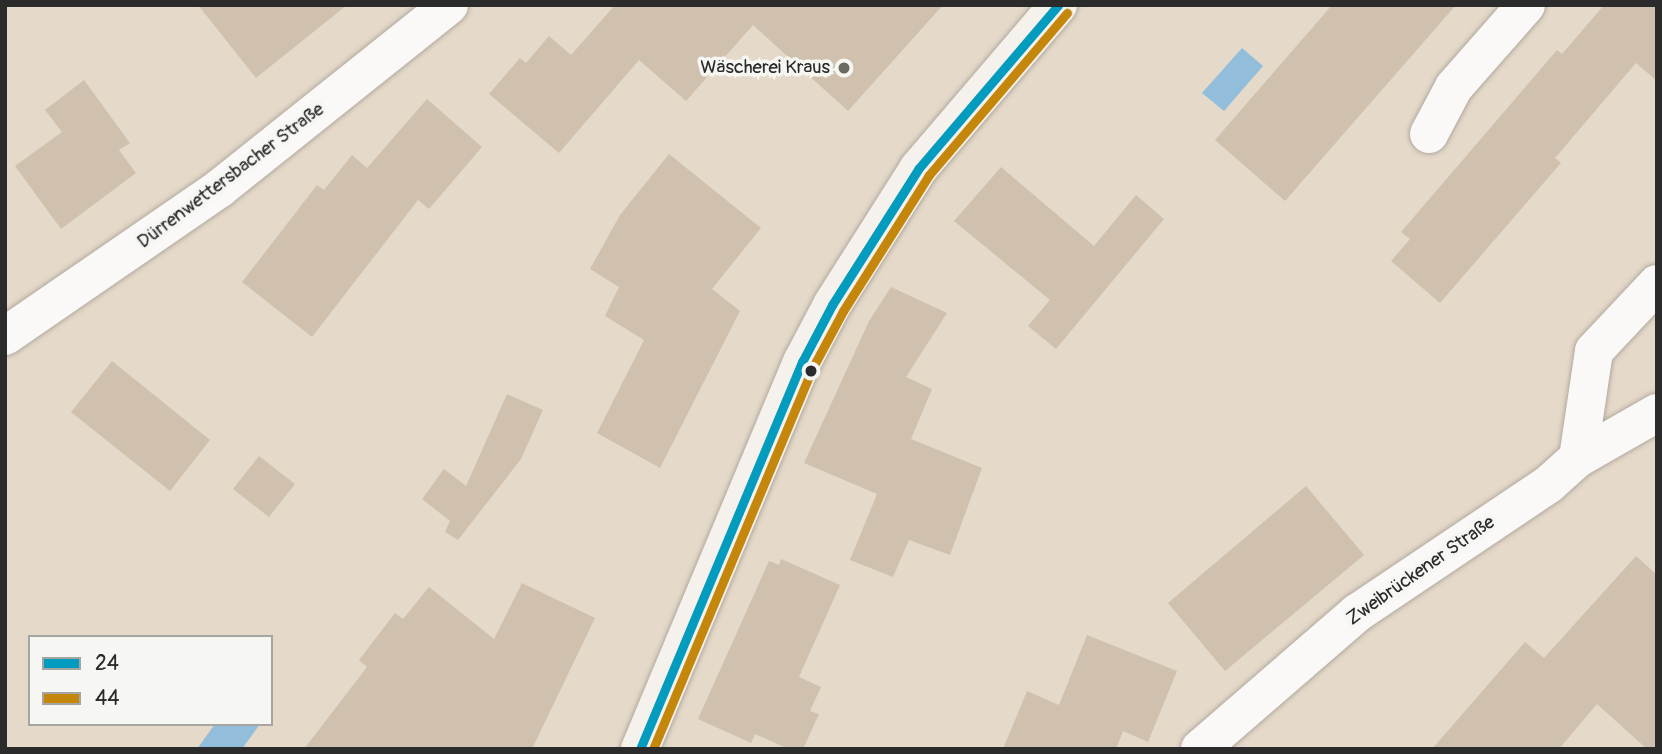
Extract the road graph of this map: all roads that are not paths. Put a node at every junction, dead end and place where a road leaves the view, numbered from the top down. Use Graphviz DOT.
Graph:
graph roads {
  1 [pos="449,5"];
  2 [pos="1058,5"];
  3 [pos="1526,5"];
  4 [pos="1429,134"];
  5 [pos="1657,284"];
  6 [pos="5,336"];
  7 [pos="1657,414"];
  8 [pos="1578,458"];
  9 [pos="640,749"];
  10 [pos="1200,749"];
  1 -- 6 [label="street, Dürrenwettersbacher Straße"];
  2 -- 9 [label="street"];
  3 -- 4 [label="street"];
  5 -- 8 [label="street"];
  7 -- 8 [label="street, Zweibrückener Straße"];
  8 -- 10 [label="street, Zweibrückener Straße"];
}
